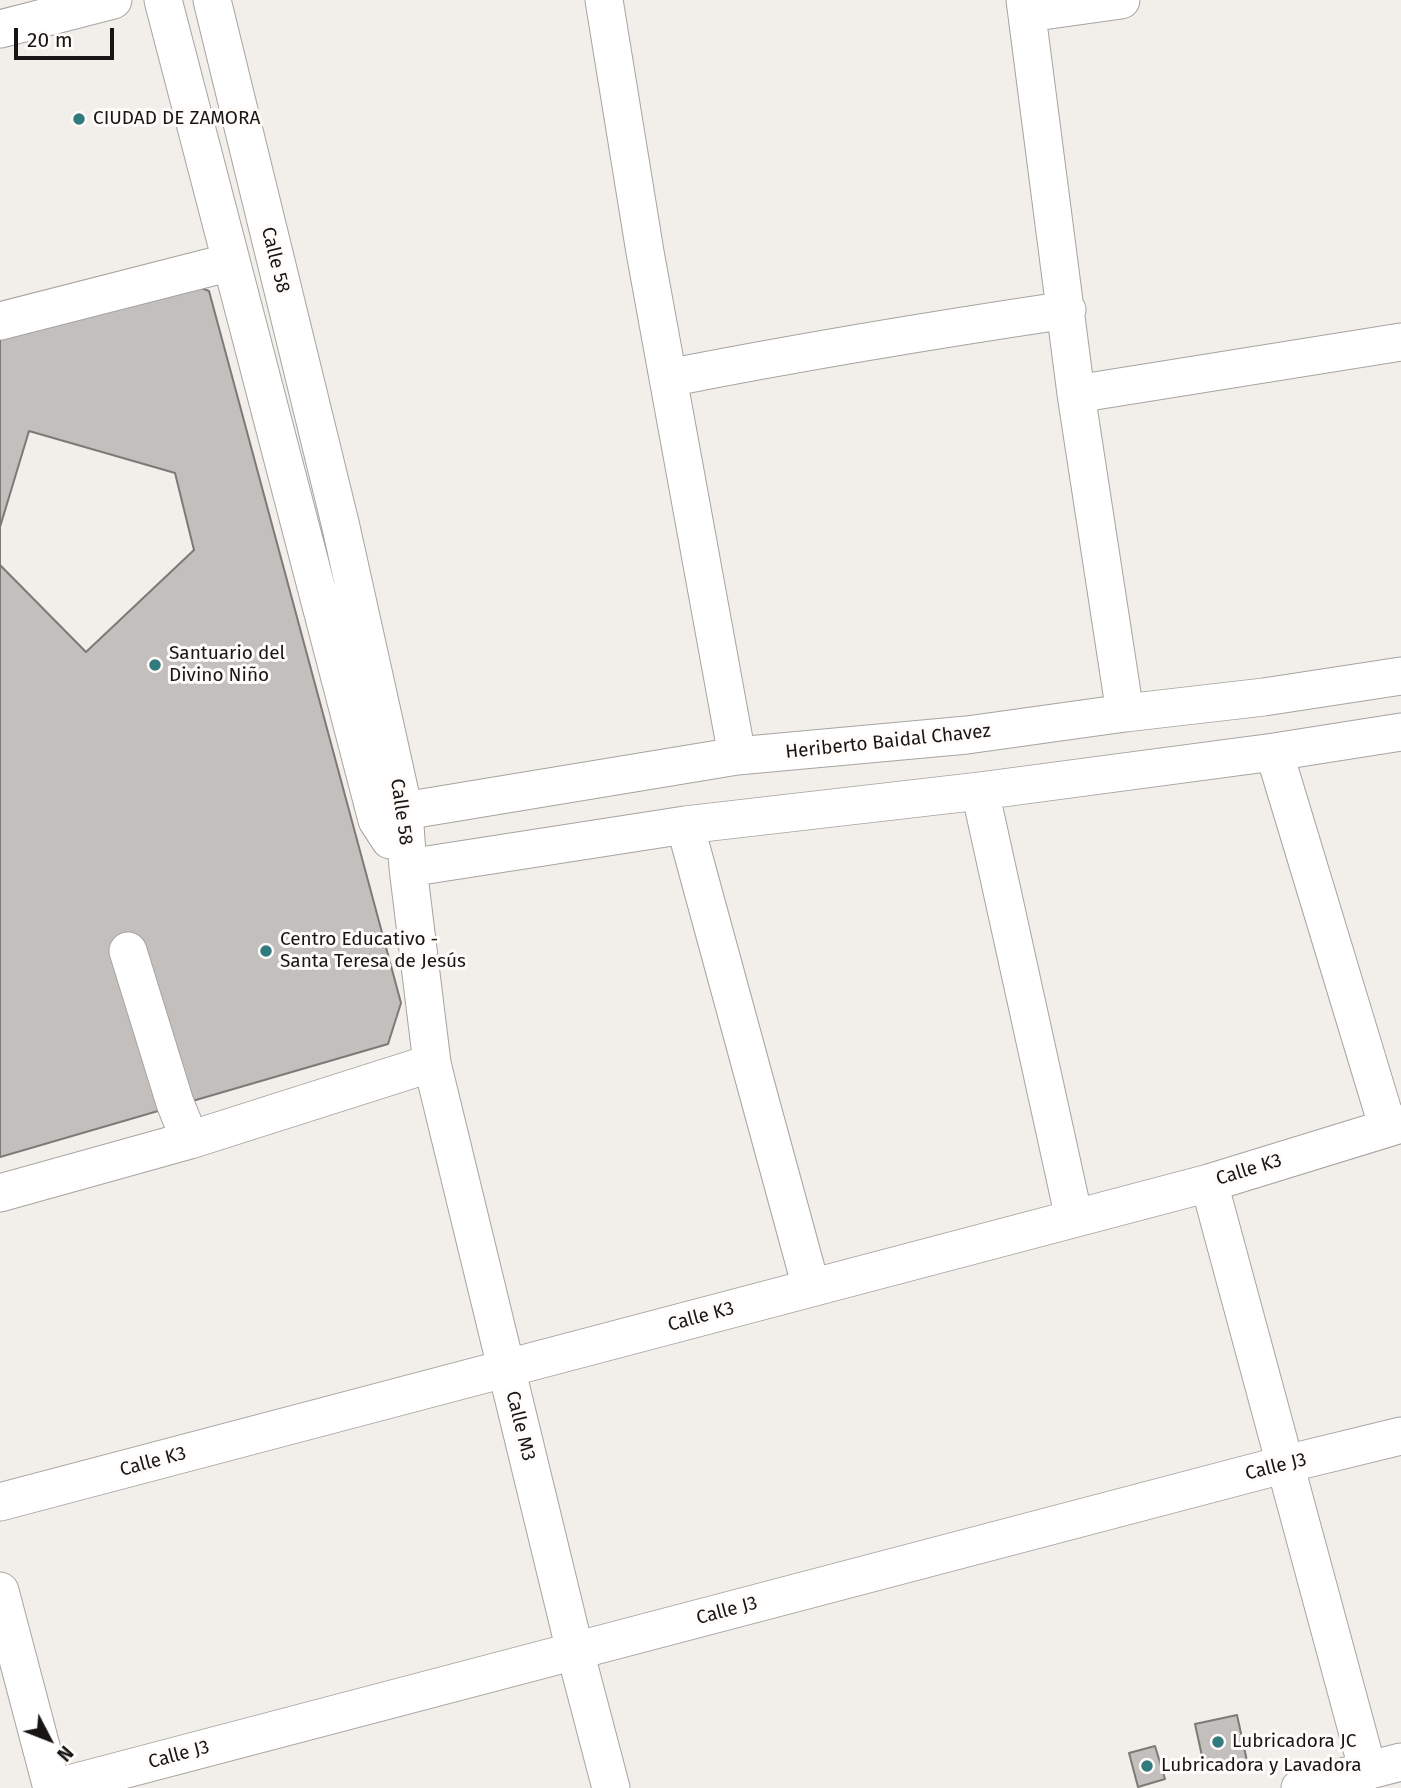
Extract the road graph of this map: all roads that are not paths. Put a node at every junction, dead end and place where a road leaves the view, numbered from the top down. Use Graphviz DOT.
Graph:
graph roads {
  1 [pos="113,0"];
  2 [pos="163,0"];
  3 [pos="212,0"];
  4 [pos="604,0"];
  5 [pos="1121,0"];
  6 [pos="1027,7"];
  7 [pos="0,29"];
  8 [pos="231,262"];
  9 [pos="1067,310"];
  10 [pos="0,321"];
  11 [pos="1401,342"];
  12 [pos="668,377"];
  13 [pos="1076,394"];
  14 [pos="1401,676"];
  15 [pos="1125,713"];
  16 [pos="1401,732"];
  17 [pos="1274,752"];
  18 [pos="737,756"];
  19 [pos="980,791"];
  20 [pos="391,816"];
  21 [pos="685,825"];
  22 [pos="408,868"];
  23 [pos="128,951"];
  24 [pos="432,1063"];
  25 [pos="1395,1126"];
  26 [pos="190,1140"];
  27 [pos="1209,1182"];
  28 [pos="0,1193"];
  29 [pos="1074,1218"];
  30 [pos="811,1287"];
  31 [pos="506,1369"];
  32 [pos="1401,1436"];
  33 [pos="1286,1464"];
  34 [pos="0,1502"];
  35 [pos="0,1591"];
  36 [pos="575,1651"];
  37 [pos="1385,1767"];
  38 [pos="53,1788"];
  39 [pos="611,1788"];
  40 [pos="1300,1788"];
  1 -- 7 [label="street"];
  2 -- 8 [label="street, Calle 58"];
  3 -- 20 [label="street, Calle 58"];
  4 -- 12 [label="street"];
  5 -- 6 [label="street"];
  6 -- 9 [label="street"];
  8 -- 10 [label="street"];
  8 -- 20 [label="street, Calle 58"];
  9 -- 12 [label="street"];
  9 -- 13 [label="street"];
  11 -- 13 [label="street"];
  12 -- 18 [label="street"];
  13 -- 15 [label="street"];
  14 -- 15 [label="street, Heriberto Baidal Chavez"];
  15 -- 18 [label="street, Heriberto Baidal Chavez"];
  16 -- 17 [label="street"];
  17 -- 19 [label="street"];
  17 -- 25 [label="street"];
  18 -- 20 [label="street, Heriberto Baidal Chavez"];
  19 -- 21 [label="street"];
  19 -- 29 [label="street"];
  20 -- 22 [label="street, Calle 58"];
  21 -- 22 [label="street"];
  21 -- 30 [label="street"];
  22 -- 24 [label="street, Calle M3"];
  23 -- 26 [label="street"];
  24 -- 26 [label="street"];
  24 -- 31 [label="street, Calle M3"];
  25 -- 27 [label="street, Calle K3"];
  26 -- 28 [label="street"];
  27 -- 29 [label="street, Calle K3"];
  27 -- 33 [label="street"];
  29 -- 30 [label="street, Calle K3"];
  30 -- 31 [label="street, Calle K3"];
  31 -- 34 [label="street, Calle K3"];
  31 -- 36 [label="street, Calle M3"];
  32 -- 33 [label="street, Calle J3"];
  33 -- 36 [label="street, Calle J3"];
  33 -- 37 [label="street"];
  35 -- 38 [label="street"];
  36 -- 38 [label="street, Calle J3"];
  36 -- 39 [label="street, Calle M3"];
  37 -- 40 [label="street"];
}
